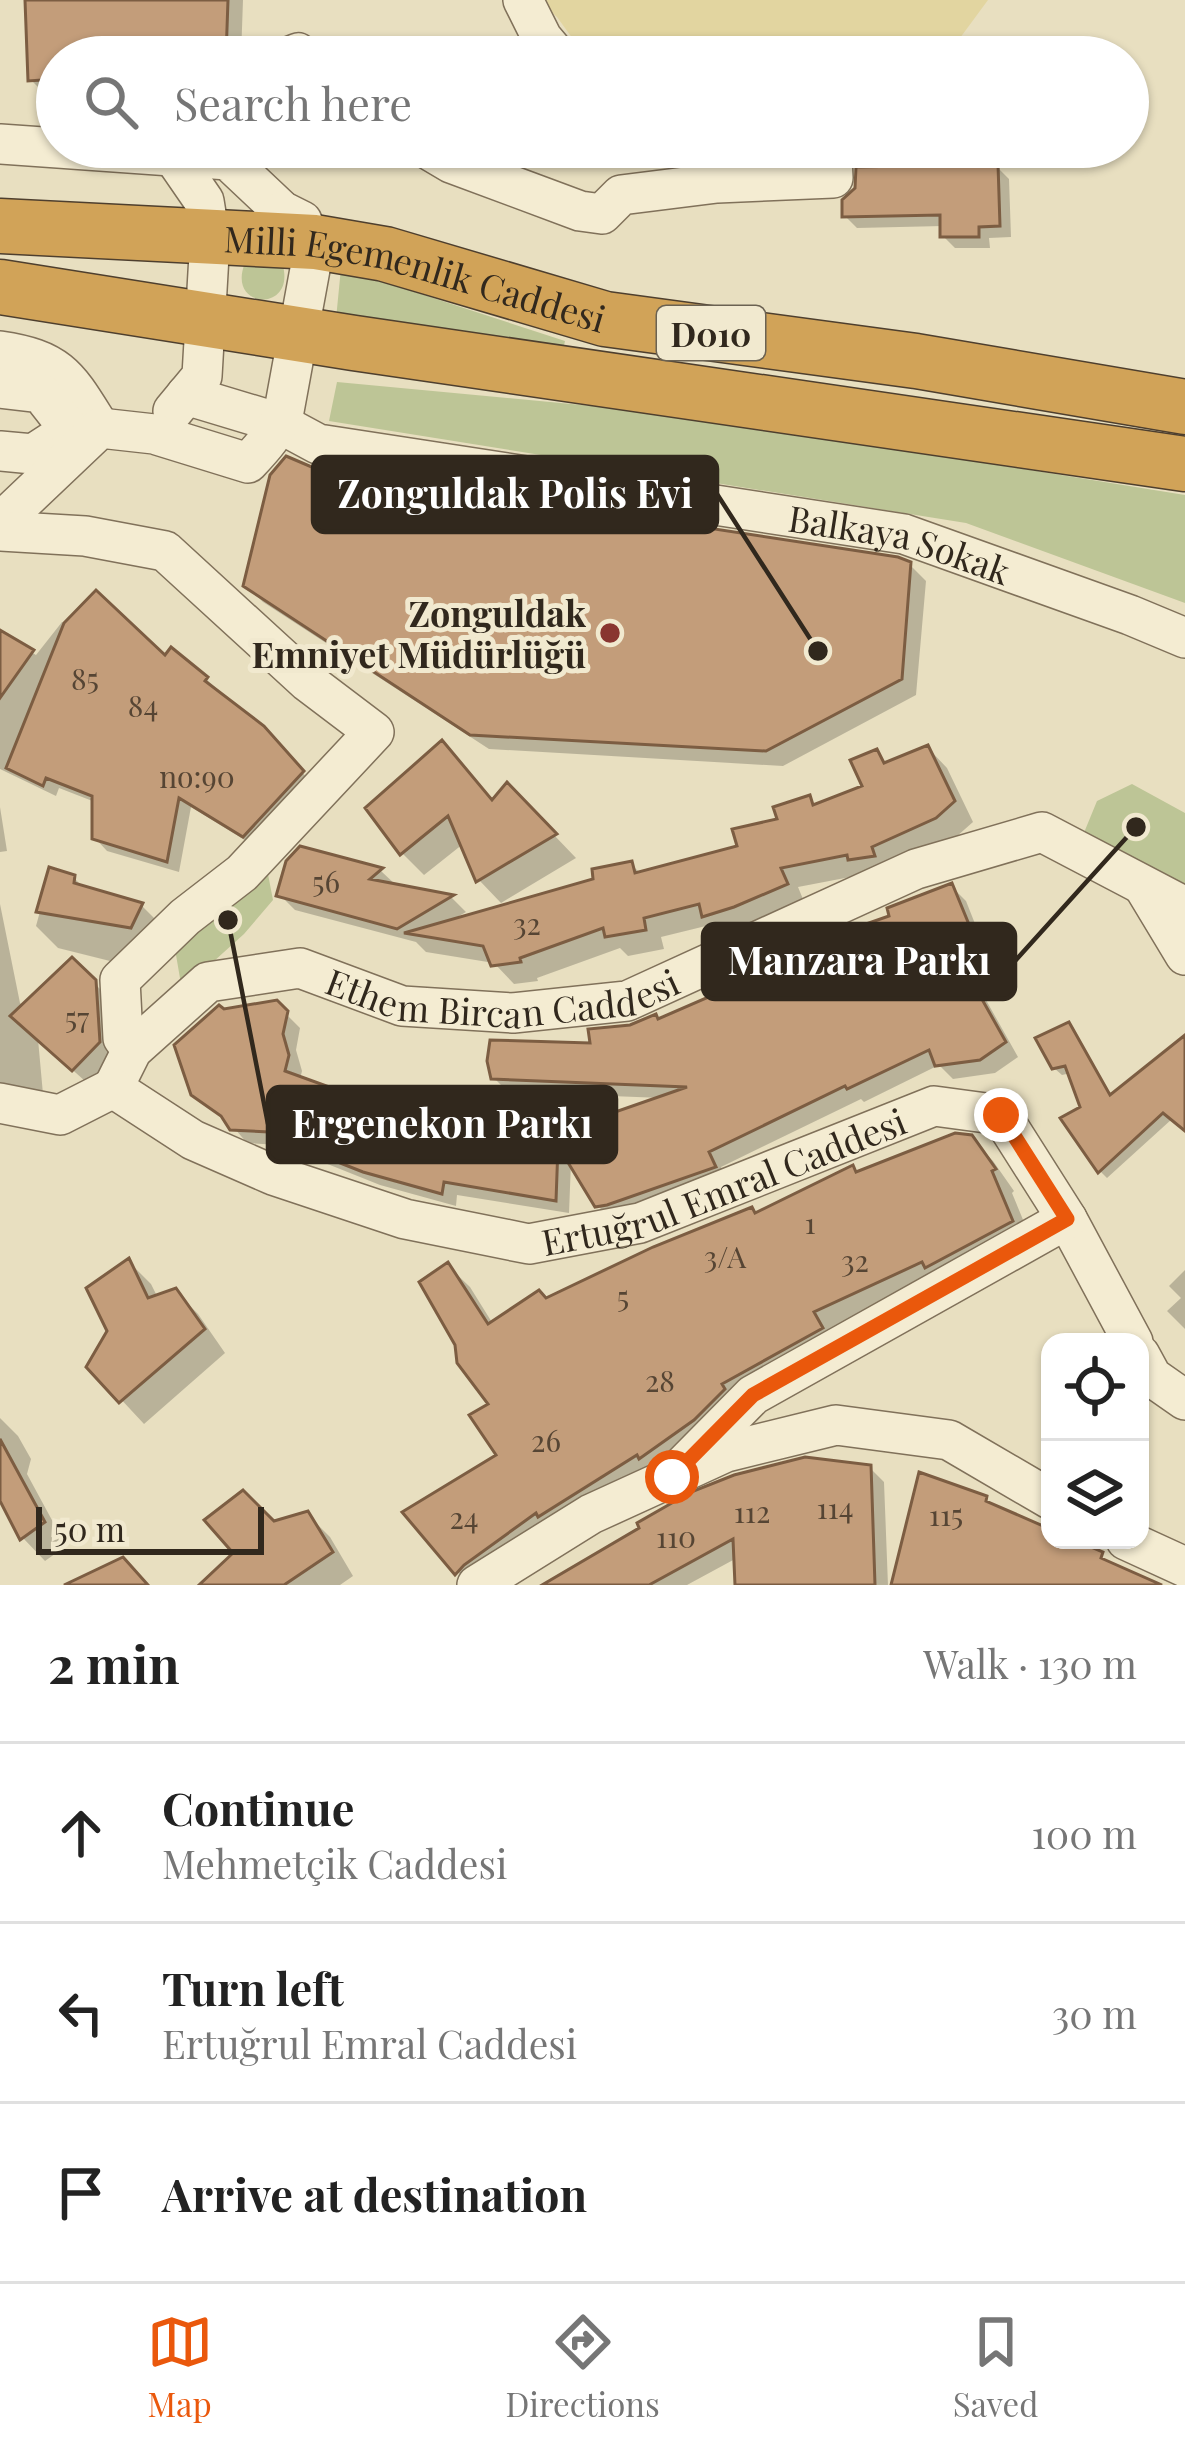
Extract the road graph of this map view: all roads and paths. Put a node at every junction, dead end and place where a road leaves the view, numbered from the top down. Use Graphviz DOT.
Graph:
graph roads {
  1 [pos="523,0"];
  2 [pos="541,36"];
  3 [pos="0,144"];
  4 [pos="36,146"];
  5 [pos="181,168"];
  6 [pos="242,168"];
  7 [pos="464,168"];
  8 [pos="833,168"];
  9 [pos="0,226"];
  10 [pos="298,227"];
  11 [pos="210,238"];
  12 [pos="0,287"];
  13 [pos="206,319"];
  14 [pos="298,334"];
  15 [pos="0,351"];
  16 [pos="0,388"];
  17 [pos="186,394"];
  18 [pos="1185,407"];
  19 [pos="279,423"];
  20 [pos="85,429"];
  21 [pos="154,434"];
  22 [pos="0,451"];
  23 [pos="1185,464"];
  24 [pos="0,527"];
  25 [pos="1185,638"];
  26 [pos="1141,882"];
  27 [pos="1185,907"];
  28 [pos="1185,956"];
  29 [pos="132,1050"];
  30 [pos="113,1088"];
  31 [pos="0,1103"];
  32 [pos="1067,1219"];
  33 [pos="1128,1333"];
  34 [pos="1149,1372"];
  35 [pos="1185,1400"];
  36 [pos="672,1477"];
  37 [pos="1041,1494"];
  38 [pos="1146,1549"];
  39 [pos="1185,1567"];
  40 [pos="477,1585"];
  1 -- 2 [label="street"];
  3 -- 4 [label="street"];
  5 -- 11 [label="street"];
  6 -- 10 [label="street"];
  7 -- 8 [label="street"];
  9 -- 11 [label="highway, Milli Egemenlik Caddesi / D010"];
  10 -- 11 [label="highway, Milli Egemenlik Caddesi / D010"];
  10 -- 14 [label="street"];
  10 -- 18 [label="highway, Milli Egemenlik Caddesi / D010"];
  11 -- 13 [label="street"];
  12 -- 13 [label="highway, Milli Egemenlik Caddesi / D010"];
  13 -- 14 [label="highway, Milli Egemenlik Caddesi / D010"];
  13 -- 17 [label="street"];
  14 -- 19 [label="street"];
  14 -- 23 [label="highway, Milli Egemenlik Caddesi / D010"];
  15 -- 20 [label="street"];
  16 -- 20 [label="street"];
  17 -- 19 [label="street"];
  17 -- 21 [label="street"];
  19 -- 21 [label="street"];
  19 -- 25 [label="street, Balkaya Sokak"];
  20 -- 21 [label="street"];
  20 -- 22 [label="street"];
  20 -- 24 [label="street"];
  24 -- 29 [label="street"];
  26 -- 27 [label="street, Ethem Bircan Caddesi"];
  26 -- 28 [label="street"];
  26 -- 29 [label="street, Ethem Bircan Caddesi"];
  29 -- 30 [label="street, Ethem Bircan Caddesi"];
  30 -- 31 [label="street"];
  30 -- 32 [label="street, Ertuğrul Emral Caddesi"];
  32 -- 33 [label="street, Ertuğrul Emral Caddesi"];
  32 -- 36 [label="street"];
  34 -- 35 [label="street"];
  36 -- 37 [label="street"];
  36 -- 40 [label="street"];
  38 -- 39 [label="street"];
}
